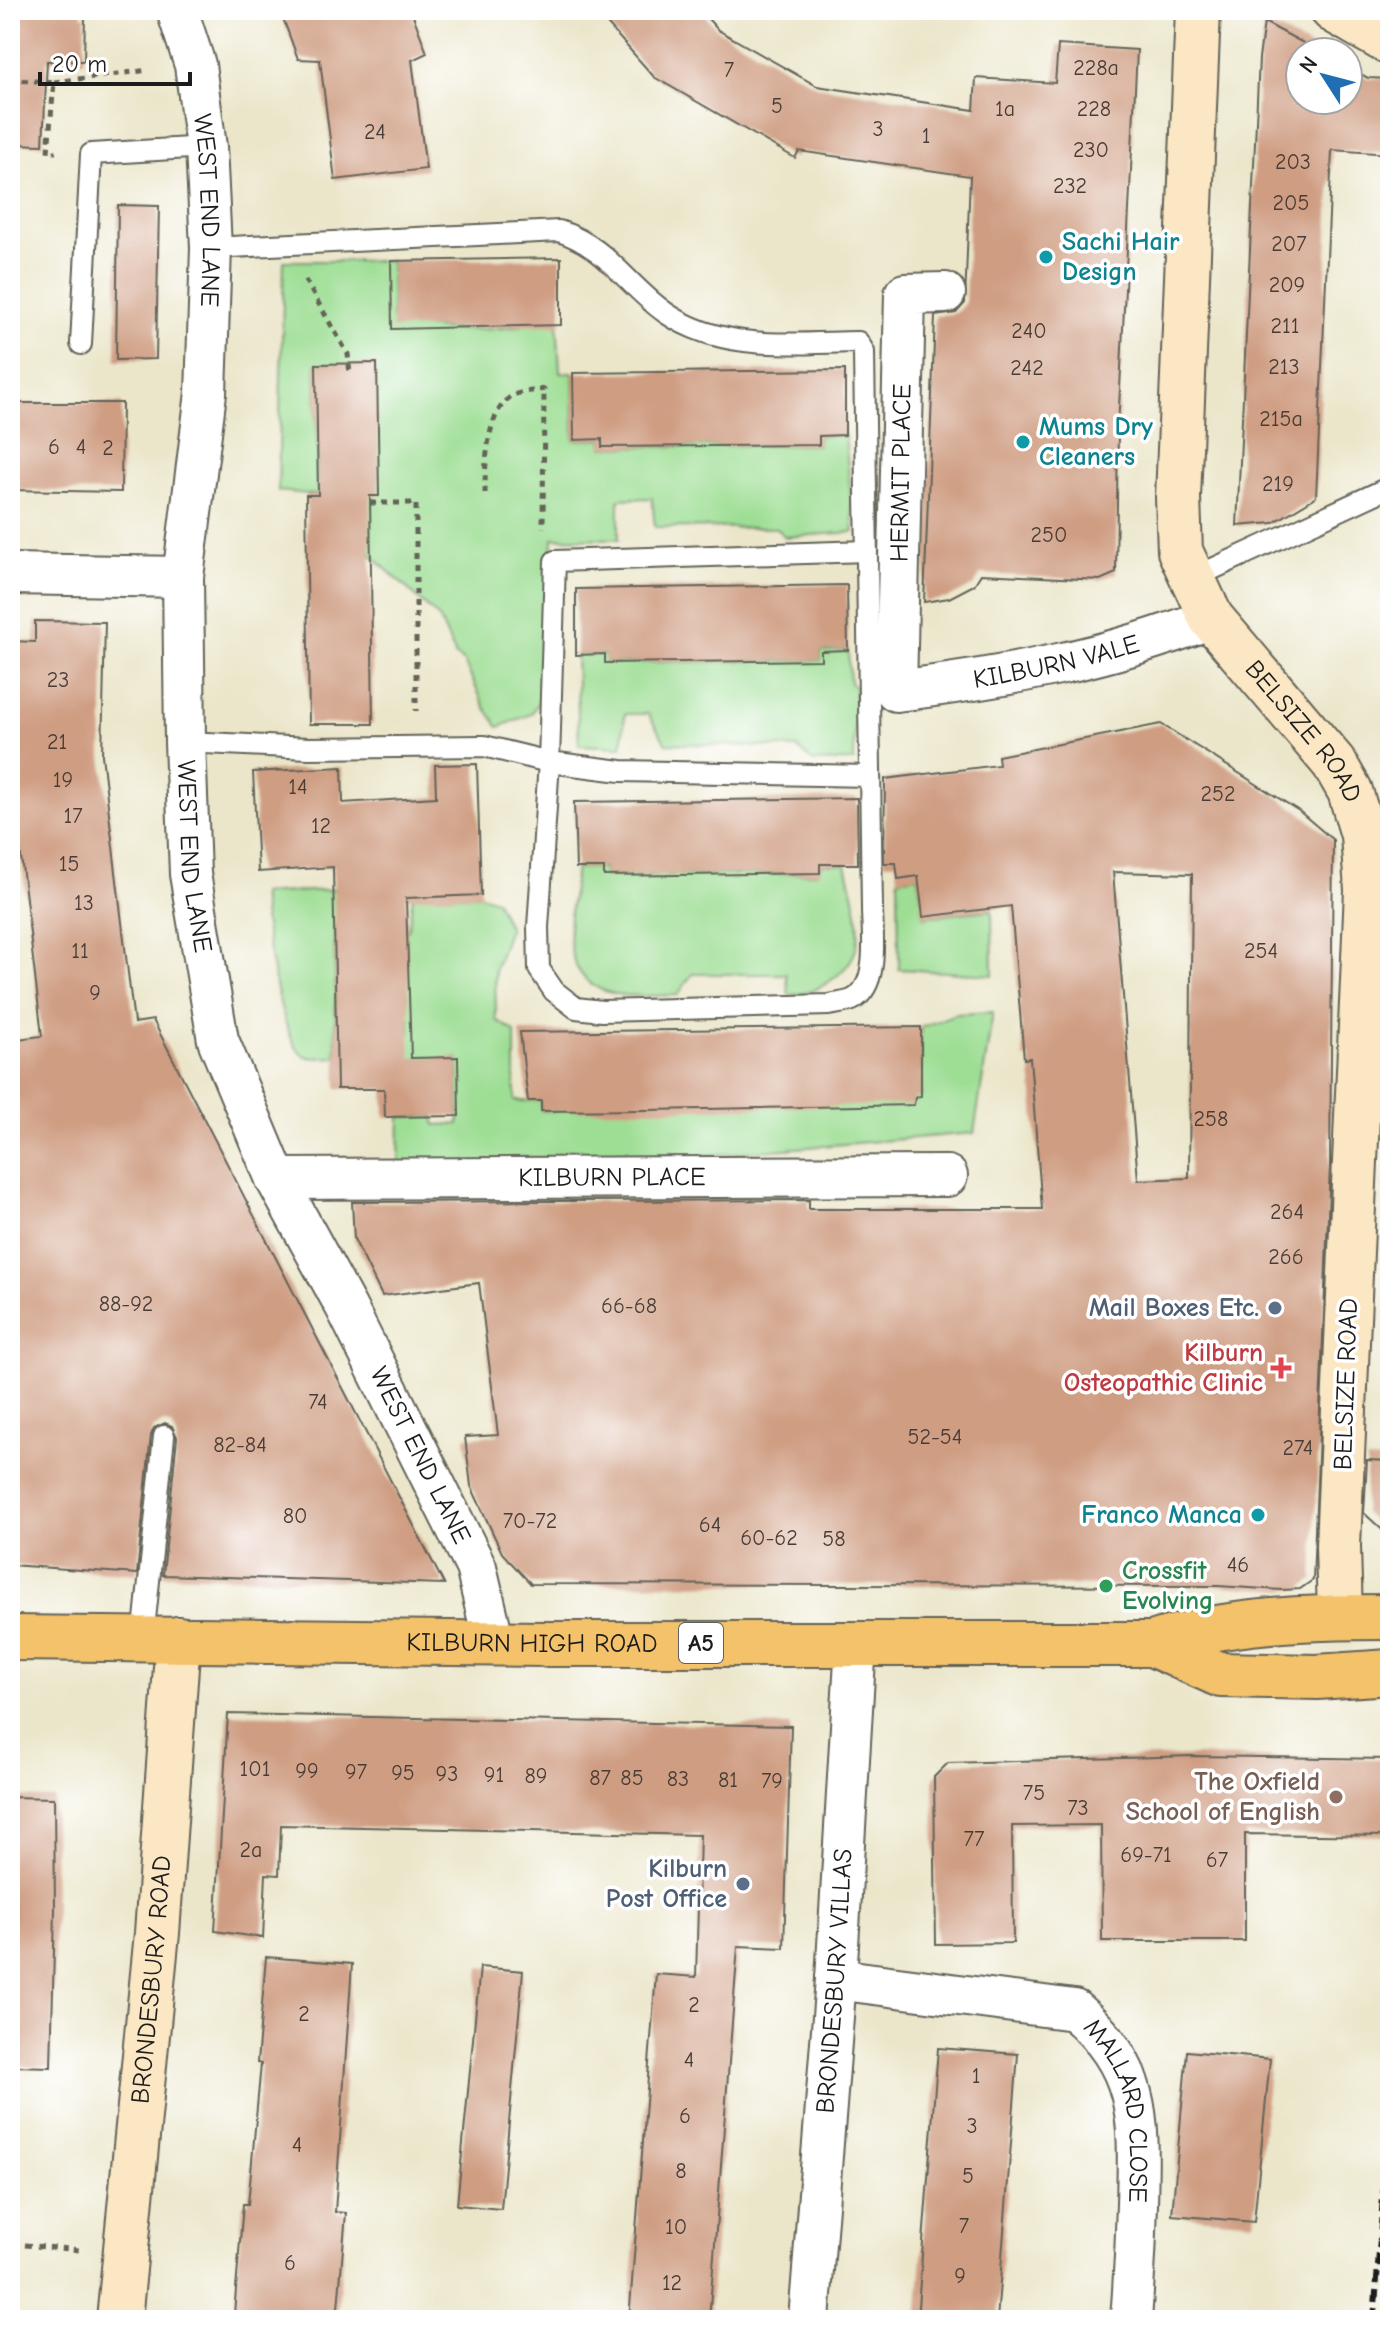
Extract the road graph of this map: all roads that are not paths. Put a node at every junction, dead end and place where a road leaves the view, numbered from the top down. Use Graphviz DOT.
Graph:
graph roads {
  1 [pos="177,10"];
  2 [pos="1198,10"];
  3 [pos="1333,10"];
  4 [pos="1390,43"];
  5 [pos="206,147"];
  6 [pos="211,248"];
  7 [pos="945,293"];
  8 [pos="81,344"];
  9 [pos="1390,487"];
  10 [pos="867,551"];
  11 [pos="10,574"];
  12 [pos="183,577"];
  13 [pos="1191,579"];
  14 [pos="1211,618"];
  15 [pos="896,691"];
  16 [pos="185,742"];
  17 [pos="549,762"];
  18 [pos="870,776"];
  19 [pos="947,1176"];
  20 [pos="276,1179"];
  21 [pos="164,1436"];
  22 [pos="1340,1617"];
  23 [pos="1390,1617"];
  24 [pos="10,1638"];
  25 [pos="160,1639"];
  26 [pos="856,1642"];
  27 [pos="494,1643"];
  28 [pos="1152,1644"];
  29 [pos="1390,1670"];
  30 [pos="836,1979"];
  31 [pos="119,2320"];
  32 [pos="809,2320"];
  33 [pos="1131,2320"];
  1 -- 5 [label="street, WEST END LANE"];
  2 -- 13 [label="main road, BELSIZE ROAD"];
  3 -- 4 [label="main road"];
  5 -- 6 [label="street, WEST END LANE"];
  5 -- 8 [label="lane"];
  6 -- 10 [label="lane"];
  6 -- 12 [label="street, WEST END LANE"];
  7 -- 15 [label="street, HERMIT PLACE"];
  9 -- 13 [label="lane"];
  10 -- 17 [label="lane"];
  10 -- 18 [label="lane"];
  11 -- 12 [label="street"];
  12 -- 16 [label="street, WEST END LANE"];
  13 -- 14 [label="main road, BELSIZE ROAD"];
  14 -- 15 [label="street, KILBURN VALE"];
  14 -- 22 [label="main road, BELSIZE ROAD"];
  16 -- 17 [label="lane"];
  16 -- 20 [label="street, WEST END LANE"];
  17 -- 18 [label="lane"];
  17 -- 18 [label="lane"];
  19 -- 20 [label="street, KILBURN PLACE"];
  20 -- 27 [label="street, WEST END LANE"];
  21 -- 25 [label="lane"];
  22 -- 23 [label="main road, KILBURN HIGH ROAD / A5"];
  22 -- 28 [label="main road, KILBURN HIGH ROAD / A5"];
  22 -- 29 [label="main road, KILBURN HIGH ROAD"];
  24 -- 25 [label="main road, KILBURN HIGH ROAD / A5"];
  25 -- 27 [label="main road, KILBURN HIGH ROAD / A5"];
  25 -- 31 [label="main road, BRONDESBURY ROAD"];
  26 -- 27 [label="main road, KILBURN HIGH ROAD / A5"];
  26 -- 28 [label="main road, KILBURN HIGH ROAD / A5"];
  26 -- 30 [label="street, BRONDESBURY VILLAS"];
  28 -- 29 [label="main road, KILBURN HIGH ROAD / A5"];
  30 -- 32 [label="street, BRONDESBURY VILLAS"];
  30 -- 33 [label="street, MALLARD CLOSE"];
}
